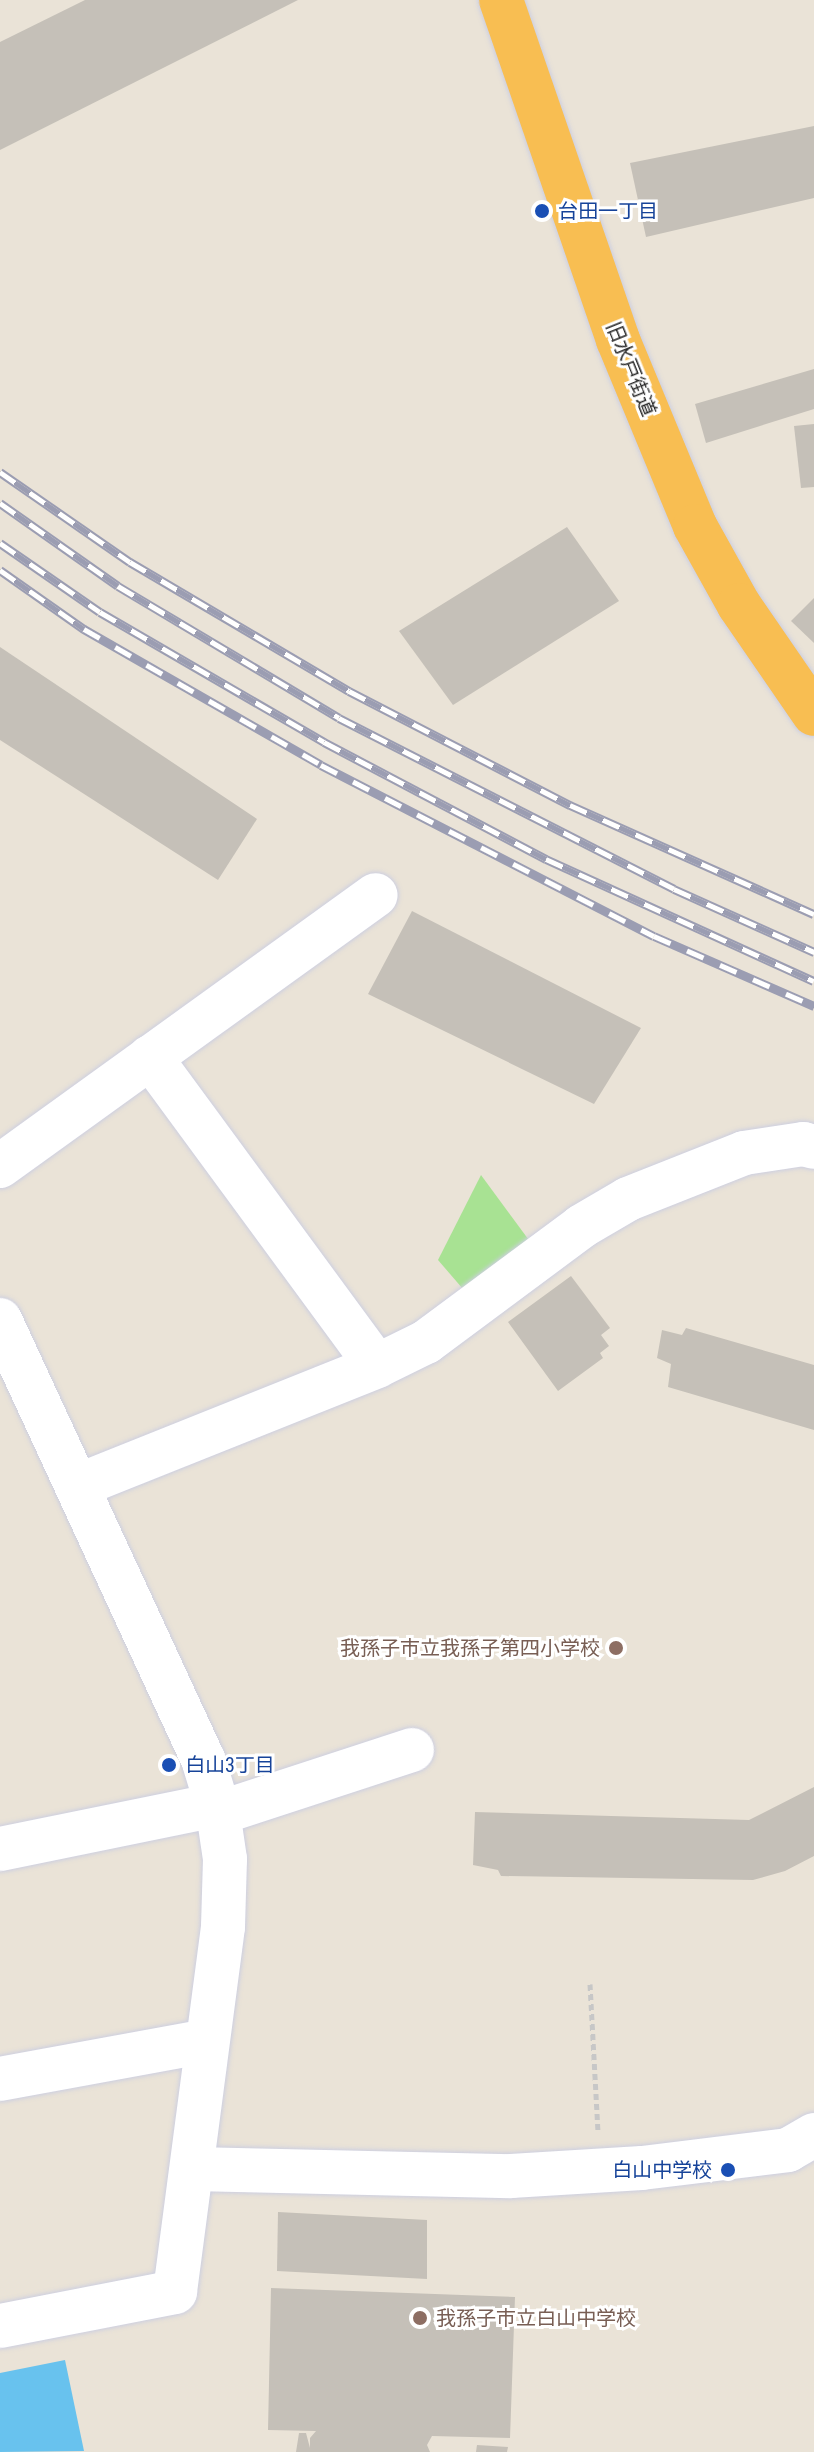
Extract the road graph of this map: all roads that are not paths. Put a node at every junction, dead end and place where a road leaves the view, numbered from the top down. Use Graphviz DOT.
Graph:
graph roads {
  1 [pos="501,0"];
  2 [pos="814,714"];
  3 [pos="376,895"];
  4 [pos="150,1057"];
  5 [pos="814,1147"];
  6 [pos="0,1166"];
  7 [pos="0,1320"];
  8 [pos="377,1366"];
  9 [pos="80,1485"];
  10 [pos="412,1750"];
  11 [pos="218,1809"];
  12 [pos="0,1849"];
  13 [pos="207,2041"];
  14 [pos="0,2079"];
  15 [pos="814,2135"];
  16 [pos="193,2169"];
  17 [pos="0,2326"];
  1 -- 2 [label="highway, 旧水戸街道"];
  3 -- 4 [label="street"];
  4 -- 6 [label="street"];
  4 -- 8 [label="street"];
  5 -- 8 [label="street"];
  7 -- 9 [label="street"];
  8 -- 9 [label="street"];
  9 -- 11 [label="street"];
  10 -- 11 [label="street"];
  11 -- 12 [label="street"];
  11 -- 13 [label="street"];
  13 -- 14 [label="street"];
  13 -- 16 [label="street"];
  15 -- 16 [label="street"];
  16 -- 17 [label="street"];
}
